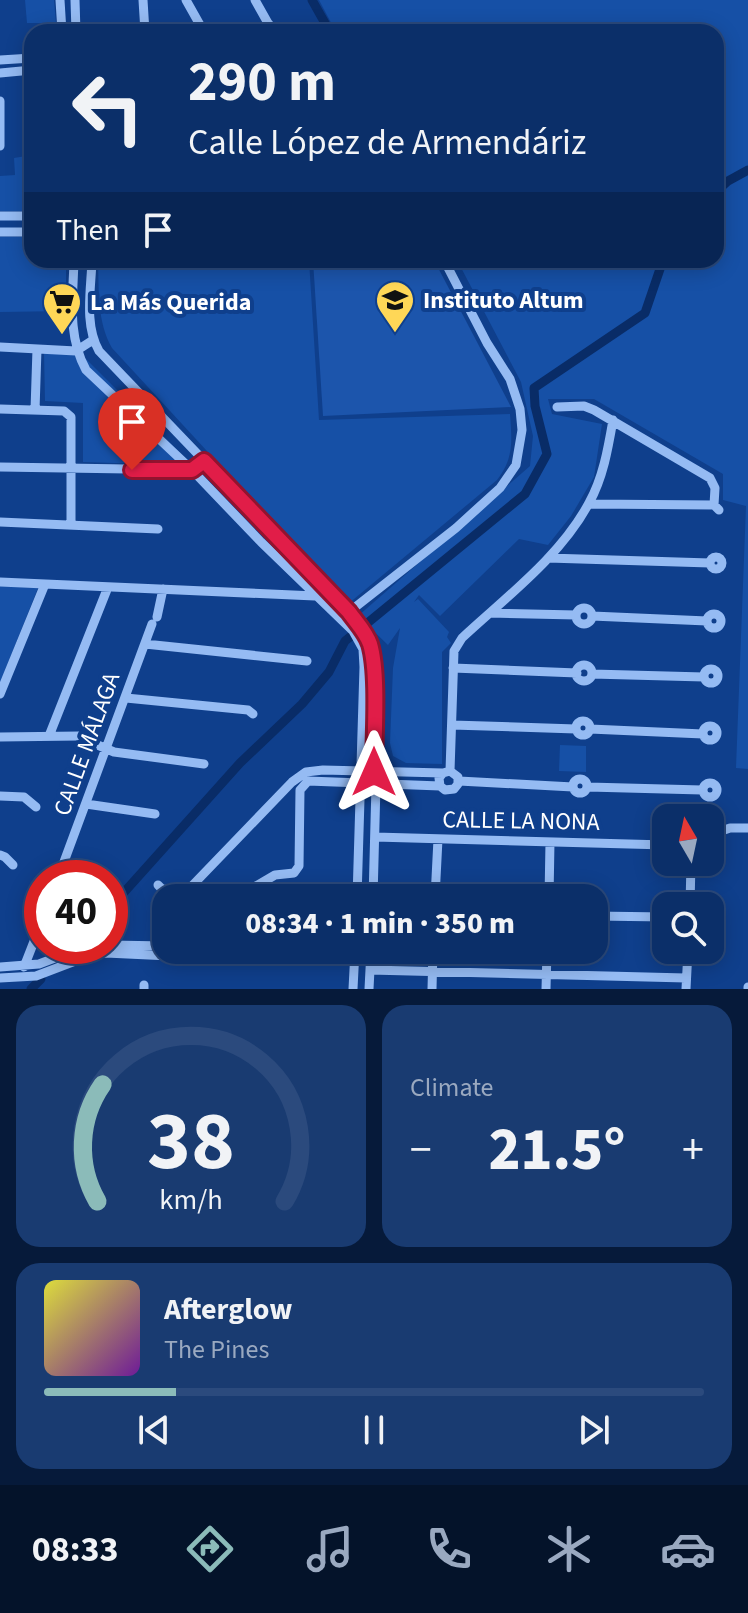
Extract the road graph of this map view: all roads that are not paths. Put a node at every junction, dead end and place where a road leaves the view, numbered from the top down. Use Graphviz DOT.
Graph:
graph roads {
  1 [pos="60,0"];
  2 [pos="75,0"];
  3 [pos="143,0"];
  4 [pos="186,0"];
  5 [pos="255,0"];
  6 [pos="62,24"];
  7 [pos="76,24"];
  8 [pos="144,24"];
  9 [pos="200,24"];
  10 [pos="269,24"];
  11 [pos="24,58"];
  12 [pos="0,60"];
  13 [pos="24,71"];
  14 [pos="0,73"];
  15 [pos="0,101"];
  16 [pos="0,146"];
  17 [pos="0,216"];
  18 [pos="24,216"];
  19 [pos="0,232"];
  20 [pos="24,232"];
  21 [pos="74,268"];
  22 [pos="92,268"];
  23 [pos="448,268"];
  24 [pos="93,340"];
  25 [pos="0,347"];
  26 [pos="37,349"];
  27 [pos="76,351"];
  28 [pos="557,407"];
  29 [pos="0,409"];
  30 [pos="35,410"];
  31 [pos="613,420"];
  32 [pos="204,461"];
  33 [pos="0,467"];
  34 [pos="72,470"];
  35 [pos="192,470"];
  36 [pos="589,504"];
  37 [pos="0,522"];
  38 [pos="71,525"];
  39 [pos="158,529"];
  40 [pos="548,558"];
  41 [pos="710,563"];
  42 [pos="0,582"];
  43 [pos="45,584"];
  44 [pos="108,587"];
  45 [pos="163,589"];
  46 [pos="315,596"];
  47 [pos="349,612"];
  48 [pos="490,613"];
  49 [pos="707,621"];
  50 [pos="145,644"];
  51 [pos="307,661"];
  52 [pos="453,668"];
  53 [pos="704,677"];
  54 [pos="0,694"];
  55 [pos="126,698"];
  56 [pos="253,714"];
  57 [pos="452,725"];
  58 [pos="703,734"];
  59 [pos="49,736"];
  60 [pos="0,737"];
  61 [pos="105,747"];
  62 [pos="204,764"];
  63 [pos="374,772"];
  64 [pos="447,772"];
  65 [pos="359,776"];
  66 [pos="301,780"];
  67 [pos="459,781"];
  68 [pos="376,785"];
  69 [pos="440,786"];
  70 [pos="702,790"];
  71 [pos="0,796"];
  72 [pos="86,804"];
  73 [pos="36,807"];
  74 [pos="155,814"];
  75 [pos="748,828"];
  76 [pos="724,830"];
  77 [pos="375,837"];
  78 [pos="438,839"];
  79 [pos="550,842"];
  80 [pos="652,845"];
  81 [pos="0,855"];
  82 [pos="65,860"];
  83 [pos="13,865"];
  84 [pos="194,884"];
  85 [pos="260,884"];
  86 [pos="357,884"];
  87 [pos="373,884"];
  88 [pos="436,884"];
  89 [pos="549,884"];
  90 [pos="608,916"];
  91 [pos="652,917"];
  92 [pos="128,945"];
  93 [pos="152,946"];
  94 [pos="128,954"];
  95 [pos="152,955"];
  96 [pos="25,964"];
  97 [pos="39,964"];
  98 [pos="52,964"];
  99 [pos="354,964"];
  100 [pos="370,964"];
  101 [pos="433,964"];
  102 [pos="547,964"];
  103 [pos="687,964"];
  104 [pos="0,967"];
  105 [pos="24,967"];
  106 [pos="370,970"];
  107 [pos="433,973"];
  108 [pos="547,975"];
  109 [pos="0,978"];
  110 [pos="686,978"];
  111 [pos="353,989"];
  112 [pos="369,989"];
  113 [pos="432,989"];
  114 [pos="546,989"];
  115 [pos="686,989"];
  1 -- 6 [label="street"];
  2 -- 7 [label="street"];
  3 -- 8 [label="street"];
  4 -- 9 [label="street"];
  5 -- 10 [label="street"];
  11 -- 12 [label="street"];
  13 -- 14 [label="street"];
  15 -- 16 [label="street"];
  17 -- 18 [label="street"];
  19 -- 20 [label="street"];
  21 -- 27 [label="street"];
  22 -- 24 [label="street"];
  23 -- 47 [label="street"];
  24 -- 27 [label="street"];
  24 -- 32 [label="street"];
  25 -- 26 [label="street"];
  26 -- 27 [label="street"];
  26 -- 30 [label="street"];
  27 -- 35 [label="street"];
  28 -- 31 [label="street"];
  29 -- 30 [label="street"];
  30 -- 34 [label="street"];
  31 -- 36 [label="street"];
  31 -- 36 [label="street"];
  32 -- 35 [label="street"];
  32 -- 47 [label="street"];
  33 -- 34 [label="street"];
  34 -- 35 [label="street"];
  34 -- 38 [label="street"];
  35 -- 46 [label="street"];
  36 -- 40 [label="street"];
  37 -- 38 [label="street"];
  38 -- 39 [label="street"];
  40 -- 41 [label="street"];
  40 -- 48 [label="street"];
  42 -- 43 [label="street"];
  43 -- 44 [label="street"];
  43 -- 54 [label="street"];
  44 -- 45 [label="street"];
  44 -- 59 [label="street"];
  45 -- 46 [label="street"];
  45 -- 50 [label="street, CALLE MÁLAGA"];
  46 -- 65 [label="street"];
  47 -- 63 [label="street"];
  48 -- 49 [label="street"];
  48 -- 52 [label="street"];
  50 -- 51 [label="street"];
  50 -- 55 [label="street, CALLE MÁLAGA"];
  52 -- 53 [label="street"];
  52 -- 57 [label="street"];
  55 -- 56 [label="street"];
  55 -- 61 [label="street, CALLE MÁLAGA"];
  57 -- 58 [label="street"];
  57 -- 64 [label="street"];
  59 -- 60 [label="street"];
  59 -- 61 [label="street"];
  61 -- 62 [label="street"];
  61 -- 72 [label="street, CALLE MÁLAGA"];
  63 -- 64 [label="street"];
  63 -- 65 [label="street"];
  63 -- 68 [label="street"];
  64 -- 67 [label="street"];
  64 -- 69 [label="street"];
  65 -- 66 [label="street"];
  65 -- 68 [label="street"];
  65 -- 86 [label="street"];
  66 -- 84 [label="street"];
  66 -- 85 [label="street"];
  67 -- 69 [label="street"];
  67 -- 70 [label="street"];
  68 -- 69 [label="street"];
  68 -- 77 [label="street"];
  71 -- 73 [label="street"];
  72 -- 74 [label="street"];
  72 -- 82 [label="street, CALLE MÁLAGA"];
  75 -- 76 [label="street"];
  77 -- 78 [label="street, CALLE LA NONA"];
  77 -- 87 [label="street"];
  78 -- 79 [label="street, CALLE LA NONA"];
  78 -- 88 [label="street"];
  79 -- 80 [label="street, CALLE LA NONA"];
  79 -- 89 [label="street"];
  81 -- 83 [label="street"];
  90 -- 91 [label="street"];
  92 -- 93 [label="street"];
  94 -- 95 [label="street"];
  96 -- 105 [label="street"];
  97 -- 105 [label="street"];
  98 -- 109 [label="street"];
  99 -- 111 [label="street"];
  100 -- 106 [label="street"];
  101 -- 107 [label="street"];
  102 -- 108 [label="street"];
  103 -- 110 [label="street"];
  104 -- 105 [label="street"];
  106 -- 107 [label="street"];
  106 -- 112 [label="street"];
  107 -- 108 [label="street"];
  107 -- 113 [label="street"];
  108 -- 110 [label="street"];
  108 -- 114 [label="street"];
  110 -- 115 [label="street"];
}
